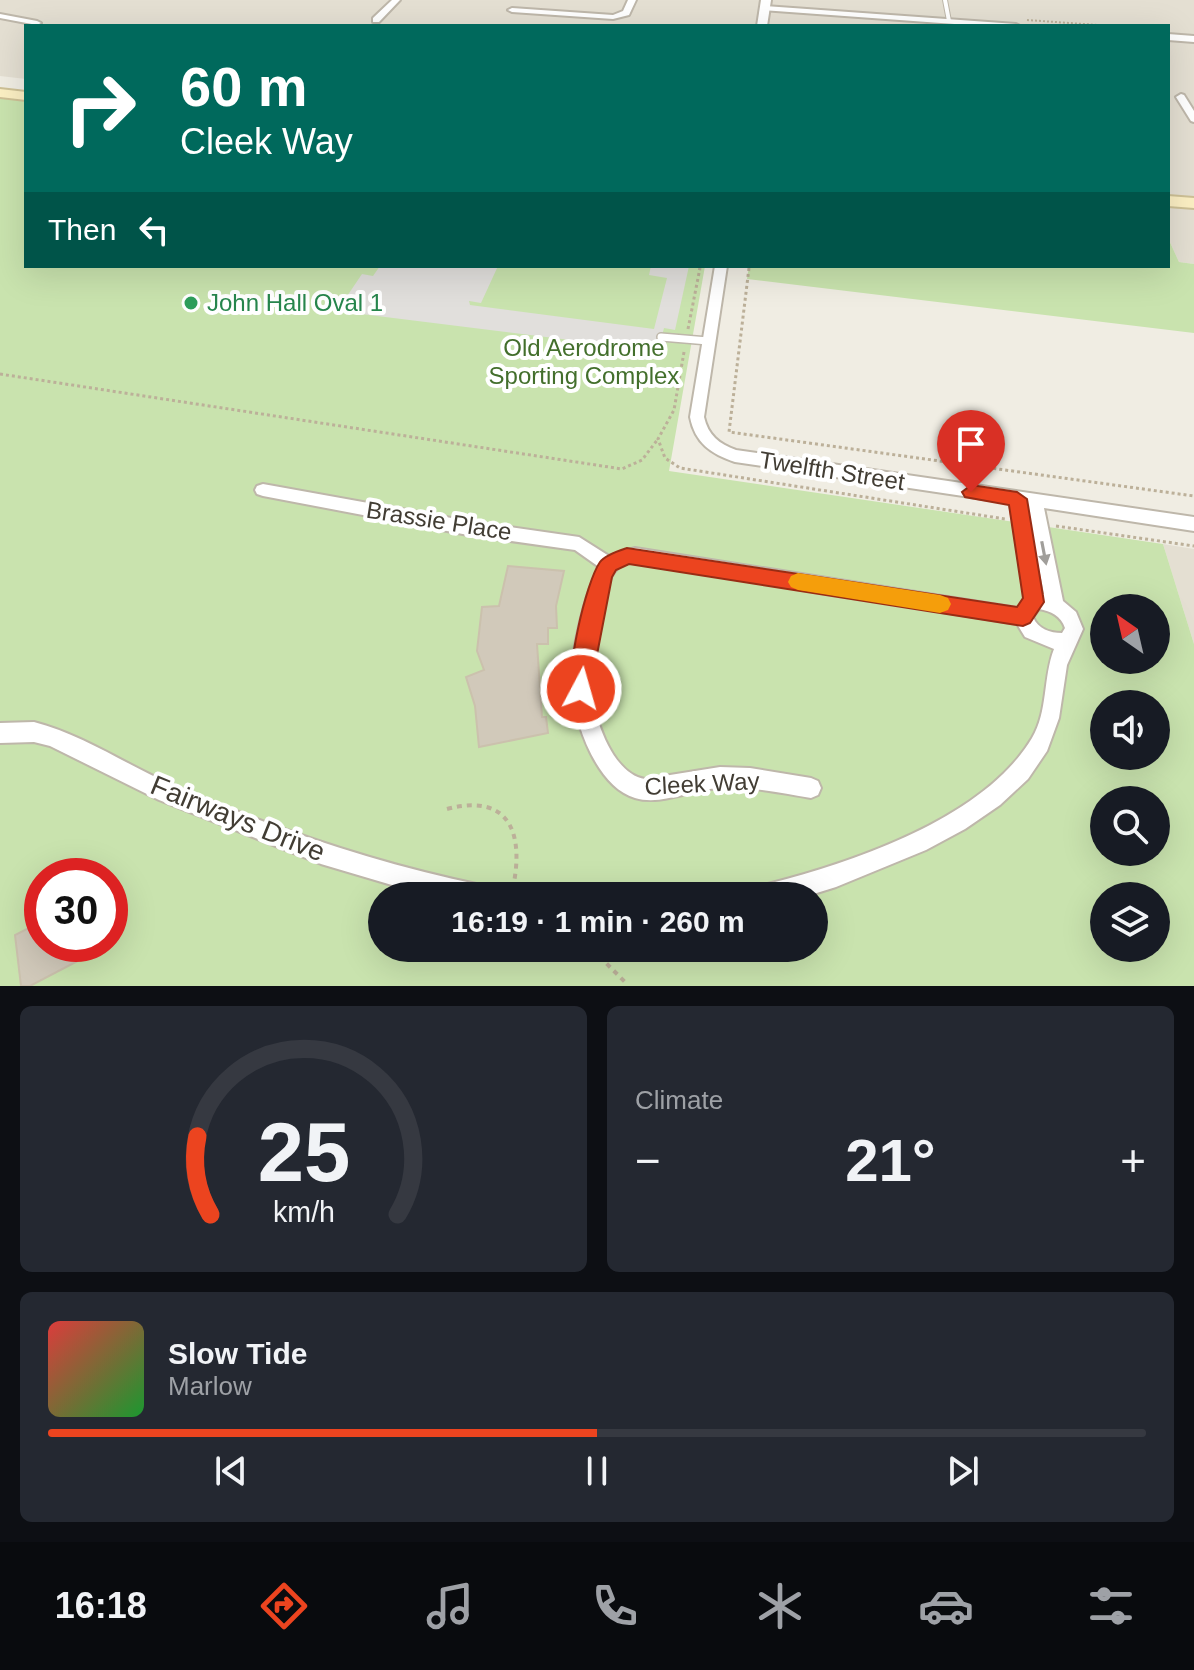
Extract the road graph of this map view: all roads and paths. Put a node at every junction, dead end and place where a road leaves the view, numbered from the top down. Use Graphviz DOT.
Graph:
graph roads {
  1 [pos="396,0"];
  2 [pos="632,0"];
  3 [pos="945,0"];
  4 [pos="765,4"];
  5 [pos="512,10"];
  6 [pos="0,16"];
  7 [pos="376,20"];
  8 [pos="949,21"];
  9 [pos="37,23"];
  10 [pos="762,24"];
  11 [pos="989,24"];
  12 [pos="1170,37"];
  13 [pos="1194,39"];
  14 [pos="0,93"];
  15 [pos="24,96"];
  16 [pos="1181,97"];
  17 [pos="1194,119"];
  18 [pos="1170,201"];
  19 [pos="1194,203"];
  20 [pos="721,268"];
  21 [pos="749,268"];
  22 [pos="661,337"];
  23 [pos="708,341"];
  24 [pos="0,374"];
  25 [pos="658,439"];
  26 [pos="263,490"];
  27 [pos="1194,496"];
  28 [pos="1026,500"];
  29 [pos="1001,518"];
  30 [pos="1020,520"];
  31 [pos="1038,523"];
  32 [pos="1194,524"];
  33 [pos="1194,546"];
  34 [pos="609,565"];
  35 [pos="1055,605"];
  36 [pos="1028,610"];
  37 [pos="1037,635"];
  38 [pos="1068,640"];
  39 [pos="1055,665"];
  40 [pos="0,733"];
  41 [pos="811,788"];
  42 [pos="447,809"];
  43 [pos="416,882"];
  44 [pos="514,882"];
  45 [pos="818,882"];
  46 [pos="606,962"];
  47 [pos="627,984"];
  1 -- 7 [label="street"];
  2 -- 5 [label="street"];
  3 -- 8 [label="lane"];
  4 -- 8 [label="street"];
  4 -- 10 [label="street"];
  6 -- 9 [label="street"];
  8 -- 11 [label="street"];
  12 -- 13 [label="street"];
  14 -- 15 [label="main road"];
  16 -- 17 [label="street"];
  18 -- 19 [label="main road"];
  20 -- 23 [label="street"];
  21 -- 27 [label="path"];
  22 -- 23 [label="lane"];
  23 -- 28 [label="street, Twelfth Street"];
  24 -- 25 [label="path"];
  26 -- 34 [label="street, Brassie Place"];
  28 -- 30 [label="street"];
  28 -- 31 [label="street"];
  28 -- 32 [label="street, Twelfth Street"];
  29 -- 30 [label="path"];
  30 -- 36 [label="street"];
  31 -- 33 [label="path"];
  31 -- 35 [label="street, one-way"];
  34 -- 36 [label="street"];
  34 -- 41 [label="street, Cleek Way"];
  35 -- 36 [label="street"];
  35 -- 38 [label="street"];
  36 -- 37 [label="street"];
  37 -- 38 [label="street"];
  37 -- 39 [label="street"];
  38 -- 39 [label="street"];
  39 -- 45 [label="street"];
  40 -- 43 [label="street, Fairways Drive"];
  42 -- 44 [label="path"];
  46 -- 47 [label="path"];
}
